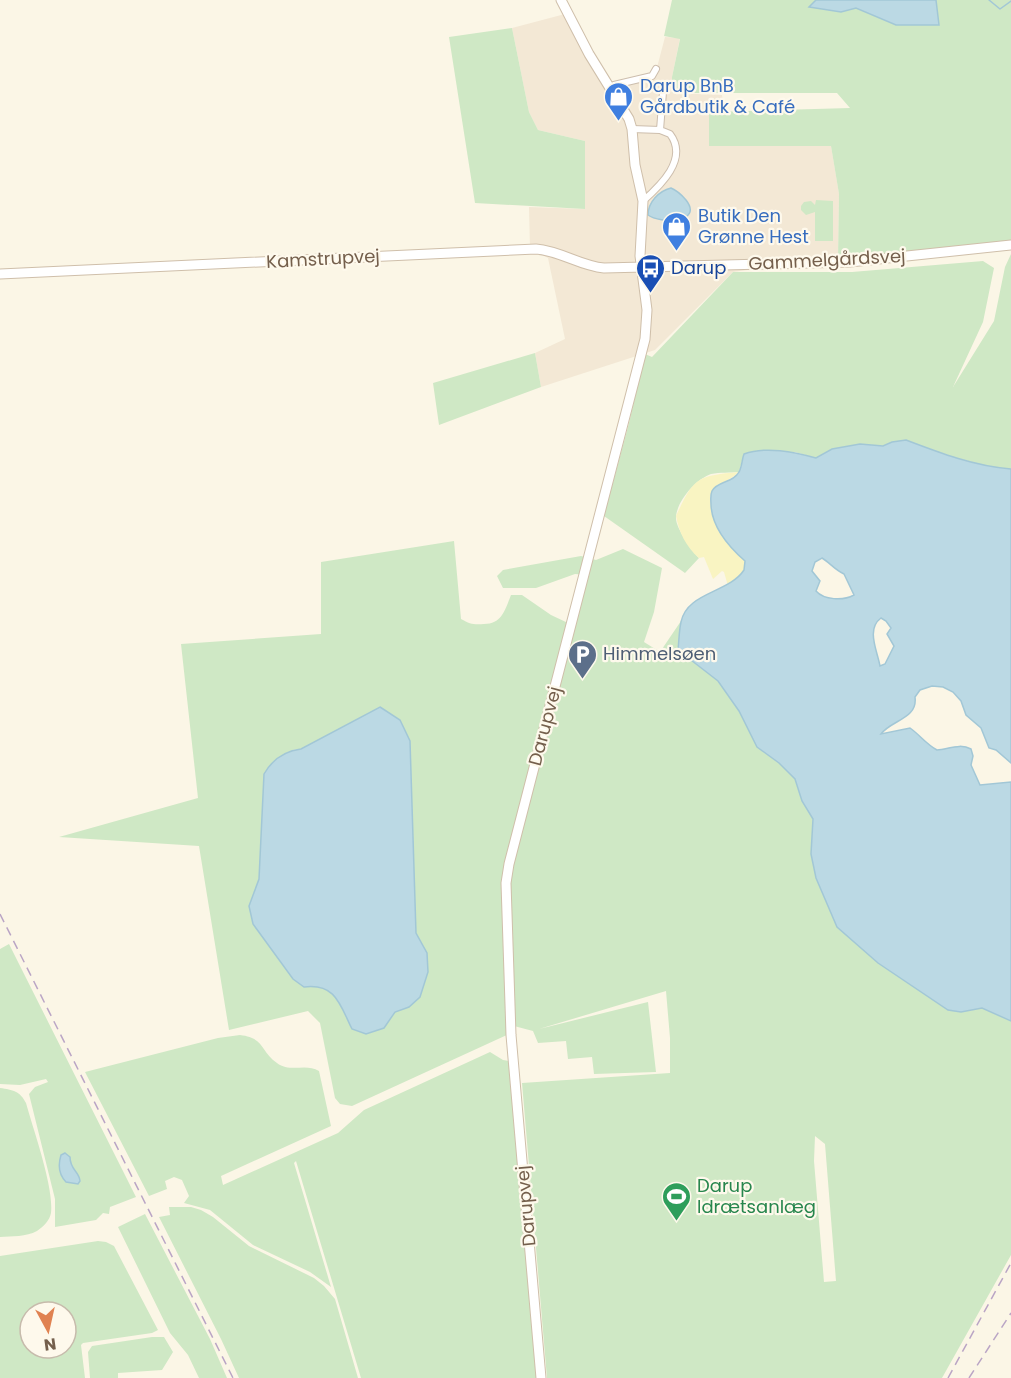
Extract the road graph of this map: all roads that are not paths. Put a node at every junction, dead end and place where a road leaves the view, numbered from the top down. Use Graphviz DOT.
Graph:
graph roads {
  1 [pos="561,0"];
  2 [pos="656,69"];
  3 [pos="609,88"];
  4 [pos="663,92"];
  5 [pos="632,129"];
  6 [pos="660,130"];
  7 [pos="643,201"];
  8 [pos="1011,245"];
  9 [pos="642,266"];
  10 [pos="0,274"];
  11 [pos="541,1378"];
  1 -- 3 [label="street, Darupvej"];
  2 -- 3 [label="street"];
  3 -- 5 [label="street, Darupvej"];
  4 -- 6 [label="street"];
  5 -- 6 [label="street"];
  5 -- 7 [label="street, Darupvej"];
  6 -- 7 [label="street"];
  7 -- 9 [label="street, Darupvej"];
  8 -- 9 [label="street, Gammelgårdsvej"];
  9 -- 10 [label="street, Kamstrupvej"];
  9 -- 11 [label="street, Darupvej"];
}
